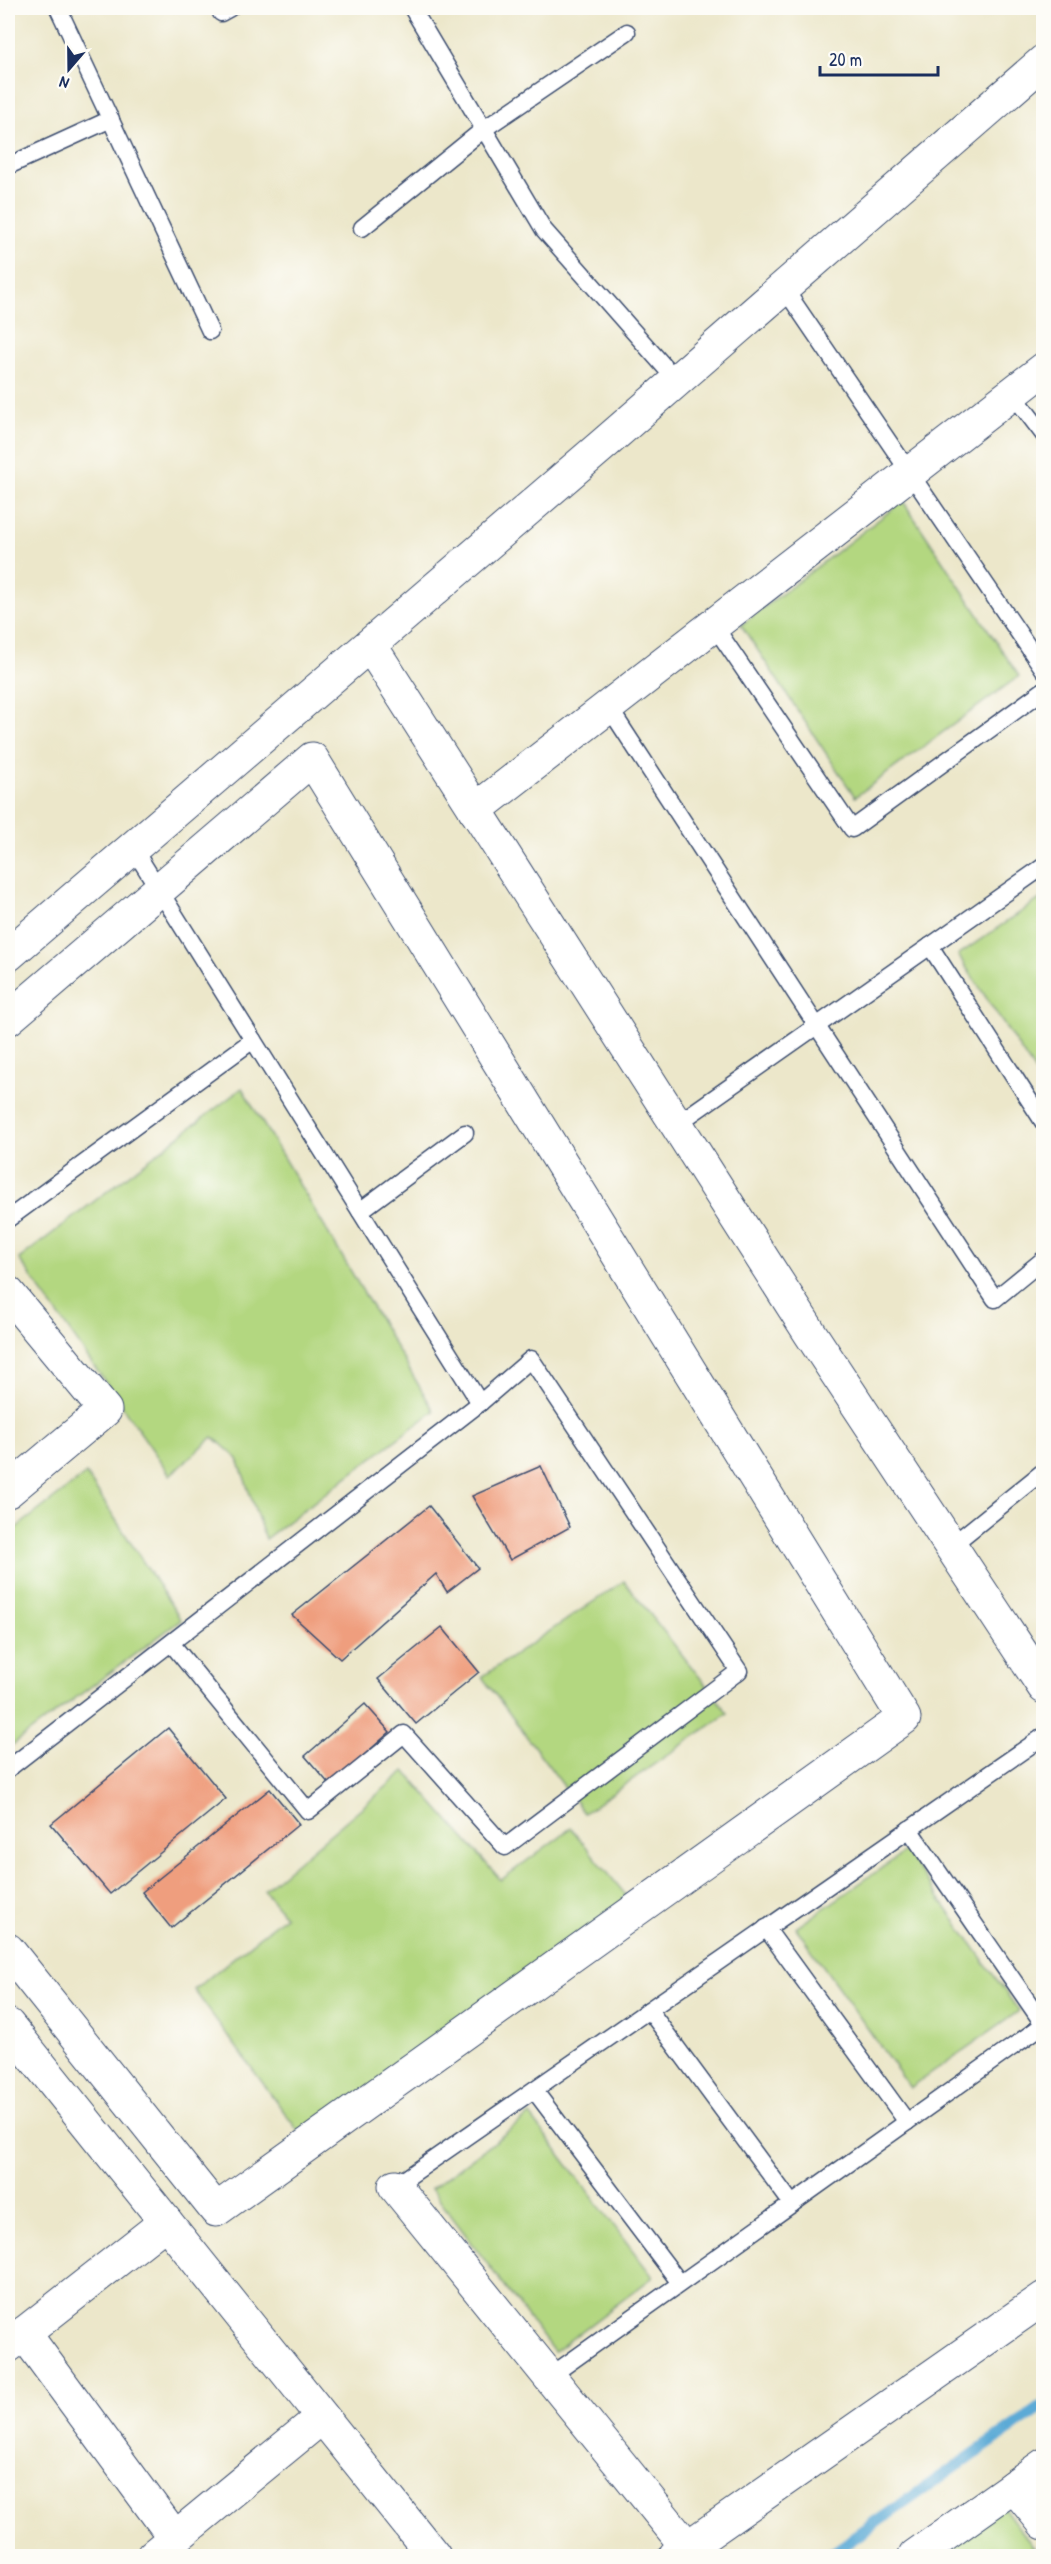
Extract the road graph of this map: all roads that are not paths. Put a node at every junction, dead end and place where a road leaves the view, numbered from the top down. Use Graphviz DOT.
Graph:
graph roads {
  1 [pos="58,8"];
  2 [pos="412,8"];
  3 [pos="627,32"];
  4 [pos="1044,61"];
  5 [pos="111,119"];
  6 [pos="484,129"];
  7 [pos="8,166"];
  8 [pos="362,228"];
  9 [pos="784,288"];
  10 [pos="210,330"];
  11 [pos="1044,369"];
  12 [pos="677,381"];
  13 [pos="1012,393"];
  14 [pos="1044,435"];
  15 [pos="909,472"];
  16 [pos="713,624"];
  17 [pos="370,645"];
  18 [pos="1044,670"];
  19 [pos="1044,690"];
  20 [pos="608,706"];
  21 [pos="475,810"];
  22 [pos="133,848"];
  23 [pos="1044,866"];
  24 [pos="159,889"];
  25 [pos="930,946"];
  26 [pos="8,955"];
  27 [pos="8,1019"];
  28 [pos="817,1026"];
  29 [pos="253,1040"];
  30 [pos="1044,1123"];
  31 [pos="677,1124"];
  32 [pos="465,1133"];
  33 [pos="360,1211"];
  34 [pos="8,1219"];
  35 [pos="1044,1259"];
  36 [pos="8,1293"];
  37 [pos="480,1403"];
  38 [pos="1044,1471"];
  39 [pos="8,1491"];
  40 [pos="951,1546"];
  41 [pos="171,1643"];
  42 [pos="1044,1687"];
  43 [pos="1044,1736"];
  44 [pos="8,1769"];
  45 [pos="909,1829"];
  46 [pos="766,1928"];
  47 [pos="8,1950"];
  48 [pos="649,2010"];
  49 [pos="8,2025"];
  50 [pos="1043,2025"];
  51 [pos="534,2090"];
  52 [pos="907,2122"];
  53 [pos="395,2186"];
  54 [pos="792,2204"];
  55 [pos="166,2222"];
  56 [pos="680,2283"];
  57 [pos="1044,2298"];
  58 [pos="16,2340"];
  59 [pos="549,2377"];
  60 [pos="322,2416"];
  61 [pos="1044,2465"];
  62 [pos="1014,2486"];
  63 [pos="1044,2523"];
  64 [pos="164,2547"];
  65 [pos="682,2552"];
  66 [pos="434,2556"];
  67 [pos="915,2556"];
  1 -- 5 [label="lane"];
  2 -- 6 [label="lane"];
  3 -- 6 [label="lane"];
  4 -- 9 [label="street"];
  5 -- 7 [label="lane"];
  5 -- 10 [label="lane"];
  6 -- 8 [label="lane"];
  6 -- 12 [label="lane"];
  9 -- 12 [label="street"];
  9 -- 15 [label="lane"];
  11 -- 13 [label="street"];
  12 -- 17 [label="street"];
  13 -- 14 [label="lane"];
  13 -- 15 [label="street"];
  15 -- 16 [label="street"];
  15 -- 18 [label="lane"];
  16 -- 19 [label="lane"];
  16 -- 20 [label="street"];
  17 -- 21 [label="street"];
  17 -- 22 [label="street"];
  20 -- 21 [label="street"];
  20 -- 28 [label="lane"];
  21 -- 31 [label="street"];
  22 -- 24 [label="lane"];
  22 -- 26 [label="street"];
  23 -- 25 [label="lane"];
  24 -- 27 [label="street"];
  24 -- 29 [label="lane"];
  24 -- 47 [label="street"];
  25 -- 28 [label="lane"];
  25 -- 30 [label="lane"];
  28 -- 31 [label="lane"];
  28 -- 35 [label="lane"];
  29 -- 33 [label="lane"];
  29 -- 34 [label="lane"];
  31 -- 40 [label="street"];
  32 -- 33 [label="lane"];
  33 -- 37 [label="lane"];
  36 -- 39 [label="street"];
  37 -- 41 [label="lane"];
  37 -- 41 [label="lane"];
  38 -- 40 [label="lane"];
  40 -- 42 [label="street"];
  41 -- 44 [label="lane"];
  43 -- 45 [label="lane"];
  45 -- 46 [label="lane"];
  45 -- 50 [label="lane"];
  46 -- 48 [label="lane"];
  46 -- 52 [label="lane"];
  48 -- 51 [label="lane"];
  48 -- 54 [label="lane"];
  49 -- 55 [label="street"];
  50 -- 52 [label="lane"];
  51 -- 53 [label="lane"];
  51 -- 56 [label="lane"];
  52 -- 54 [label="lane"];
  53 -- 59 [label="street"];
  54 -- 56 [label="lane"];
  55 -- 58 [label="street"];
  55 -- 60 [label="street"];
  56 -- 59 [label="lane"];
  57 -- 65 [label="street"];
  58 -- 64 [label="street"];
  59 -- 65 [label="street"];
  60 -- 64 [label="street"];
  60 -- 66 [label="street"];
  61 -- 62 [label="street"];
  62 -- 63 [label="street"];
  62 -- 67 [label="street"];
}
